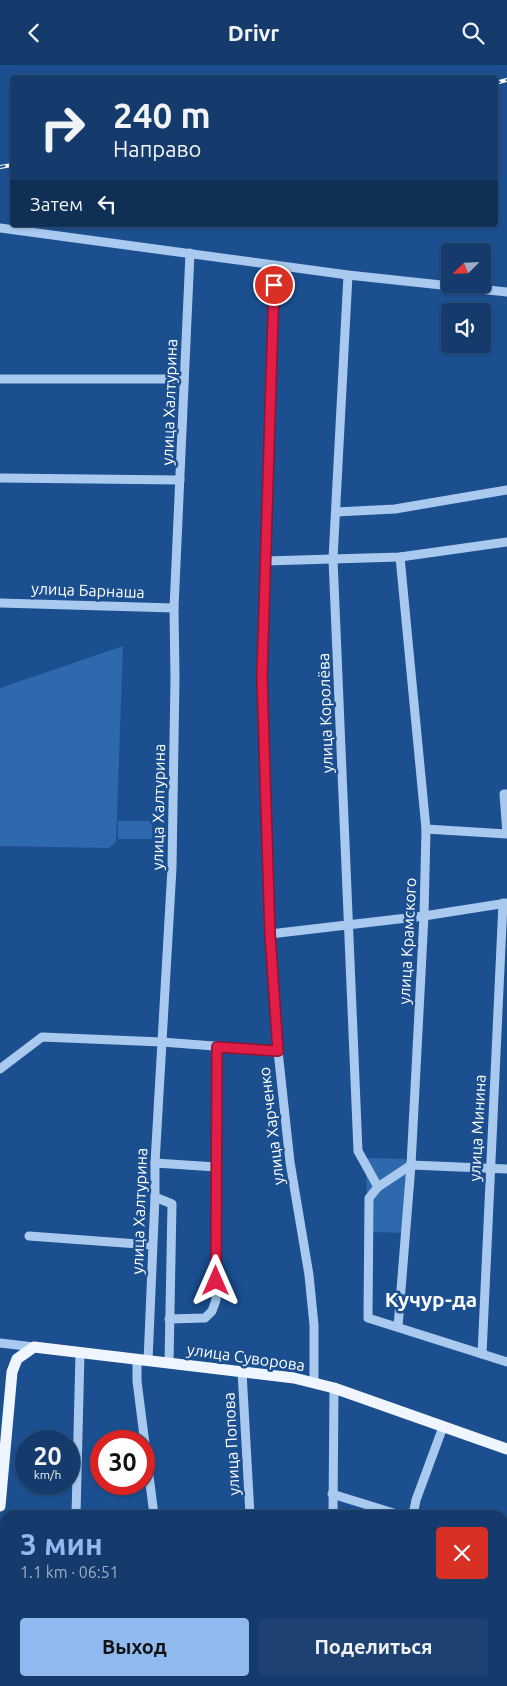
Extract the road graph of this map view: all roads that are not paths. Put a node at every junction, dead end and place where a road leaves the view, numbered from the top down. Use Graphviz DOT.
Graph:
graph roads {
  1 [pos="0,228"];
  2 [pos="190,253"];
  3 [pos="274,265"];
  4 [pos="348,275"];
  5 [pos="507,292"];
  6 [pos="0,379"];
  7 [pos="184,379"];
  8 [pos="0,478"];
  9 [pos="180,480"];
  10 [pos="507,490"];
  11 [pos="336,512"];
  12 [pos="507,542"];
  13 [pos="400,557"];
  14 [pos="334,559"];
  15 [pos="266,561"];
  16 [pos="0,603"];
  17 [pos="174,608"];
  18 [pos="507,794"];
  19 [pos="426,829"];
  20 [pos="505,903"];
  21 [pos="424,916"];
  22 [pos="348,925"];
  23 [pos="270,934"];
  24 [pos="162,1042"];
  25 [pos="217,1047"];
  26 [pos="278,1051"];
  27 [pos="0,1069"];
  28 [pos="155,1163"];
  29 [pos="411,1165"];
  30 [pos="216,1167"];
  31 [pos="490,1168"];
  32 [pos="507,1169"];
  33 [pos="378,1187"];
  34 [pos="155,1197"];
  35 [pos="29,1235"];
  36 [pos="152,1245"];
  37 [pos="151,1308"];
  38 [pos="169,1315"];
  39 [pos="398,1327"];
  40 [pos="0,1343"];
  41 [pos="34,1347"];
  42 [pos="80,1353"];
  43 [pos="482,1354"];
  44 [pos="143,1360"];
  45 [pos="507,1362"];
  46 [pos="169,1363"];
  47 [pos="242,1372"];
  48 [pos="314,1383"];
  49 [pos="334,1388"];
  50 [pos="443,1427"];
  51 [pos="507,1449"];
  52 [pos="332,1495"];
  53 [pos="0,1506"];
  54 [pos="76,1510"];
  55 [pos="153,1510"];
  56 [pos="250,1510"];
  57 [pos="333,1510"];
  58 [pos="383,1510"];
  59 [pos="414,1510"];
  1 -- 2 [label="street"];
  2 -- 3 [label="street"];
  2 -- 7 [label="street, улица Халтурина"];
  3 -- 4 [label="street"];
  3 -- 15 [label="street, улица Харченко"];
  4 -- 5 [label="street"];
  4 -- 11 [label="street, улица Королёва"];
  6 -- 7 [label="street"];
  7 -- 9 [label="street, улица Халтурина"];
  8 -- 9 [label="street"];
  9 -- 17 [label="street, улица Халтурина"];
  10 -- 11 [label="street"];
  11 -- 14 [label="street, улица Королёва"];
  12 -- 13 [label="street"];
  13 -- 14 [label="street"];
  13 -- 19 [label="street, улица Крамского"];
  14 -- 15 [label="street"];
  14 -- 22 [label="street, улица Королёва"];
  15 -- 23 [label="street, улица Харченко"];
  16 -- 17 [label="street, улица Барнаша"];
  17 -- 24 [label="street, улица Халтурина"];
  18 -- 19 [label="street"];
  19 -- 21 [label="street, улица Крамского"];
  20 -- 21 [label="street"];
  20 -- 31 [label="street, улица Минина"];
  21 -- 22 [label="street"];
  21 -- 29 [label="street, улица Крамского"];
  22 -- 23 [label="street"];
  22 -- 33 [label="street, улица Королёва"];
  23 -- 26 [label="street, улица Харченко"];
  24 -- 25 [label="street"];
  24 -- 27 [label="street"];
  24 -- 28 [label="street, улица Халтурина"];
  25 -- 26 [label="street"];
  25 -- 30 [label="street"];
  26 -- 48 [label="street, улица Харченко"];
  28 -- 30 [label="street"];
  28 -- 34 [label="street, улица Халтурина"];
  29 -- 31 [label="street"];
  29 -- 33 [label="street"];
  29 -- 39 [label="street, улица Крамского"];
  30 -- 38 [label="street"];
  31 -- 32 [label="street"];
  31 -- 43 [label="street, улица Минина"];
  33 -- 39 [label="street"];
  34 -- 36 [label="street, улица Халтурина"];
  34 -- 38 [label="street"];
  35 -- 36 [label="street"];
  36 -- 37 [label="street, улица Халтурина"];
  37 -- 38 [label="street"];
  37 -- 44 [label="street, улица Халтурина"];
  38 -- 46 [label="street"];
  39 -- 43 [label="street"];
  40 -- 41 [label="street, улица Суворова"];
  41 -- 42 [label="main road, улица Суворова"];
  41 -- 53 [label="main road"];
  42 -- 44 [label="main road, улица Суворова"];
  42 -- 54 [label="street"];
  43 -- 45 [label="street"];
  44 -- 46 [label="main road, улица Суворова"];
  44 -- 55 [label="street, улица Халтурина"];
  46 -- 47 [label="main road, улица Суворова"];
  47 -- 48 [label="main road, улица Суворова"];
  47 -- 56 [label="street, улица Попова"];
  48 -- 49 [label="main road, улица Суворова"];
  49 -- 50 [label="main road, улица Суворова"];
  49 -- 52 [label="street"];
  50 -- 51 [label="main road, улица Суворова"];
  50 -- 59 [label="street"];
  52 -- 57 [label="street"];
  52 -- 58 [label="street"];
}
